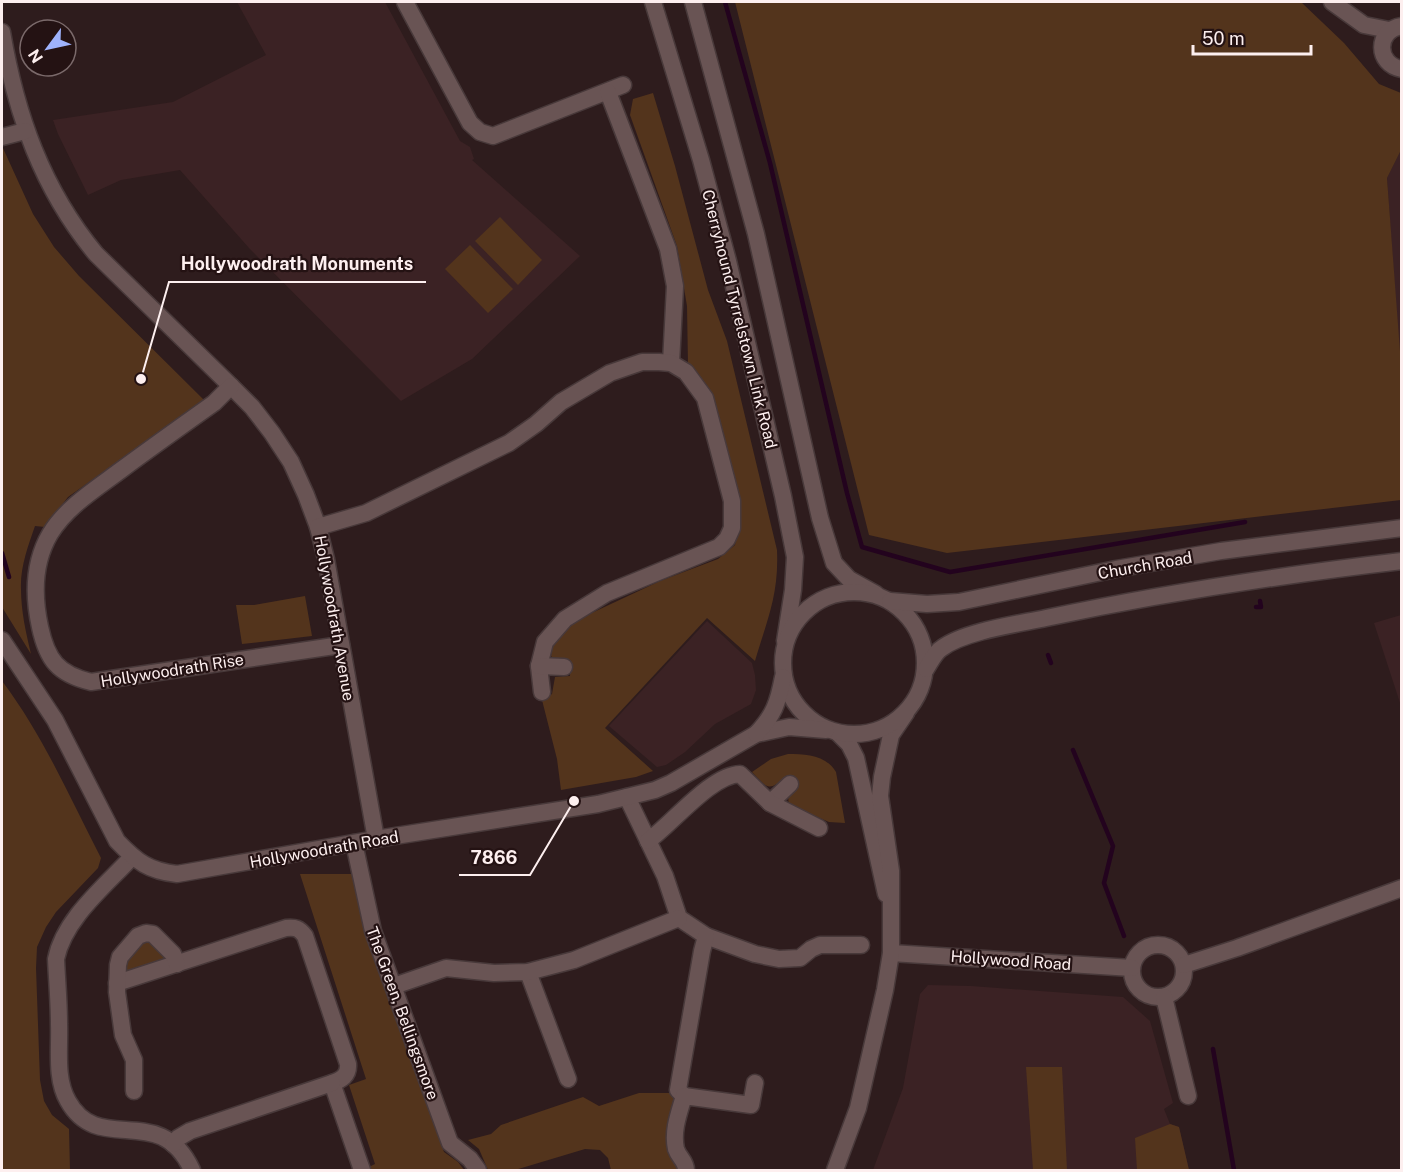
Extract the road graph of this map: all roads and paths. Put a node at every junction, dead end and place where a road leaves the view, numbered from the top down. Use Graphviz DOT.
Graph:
graph roads {
  1 [pos="406,2"];
  2 [pos="653,2"];
  3 [pos="693,2"];
  4 [pos="1332,2"];
  5 [pos="1367,25"];
  6 [pos="1395,28"];
  7 [pos="2,32"];
  8 [pos="1382,54"];
  9 [pos="1401,69"];
  10 [pos="25,131"];
  11 [pos="2,137"];
  12 [pos="671,363"];
  13 [pos="231,386"];
  14 [pos="318,527"];
  15 [pos="1401,528"];
  16 [pos="1401,561"];
  17 [pos="883,597"];
  18 [pos="785,641"];
  19 [pos="2,642"];
  20 [pos="341,645"];
  21 [pos="538,666"];
  22 [pos="564,667"];
  23 [pos="926,669"];
  24 [pos="783,675"];
  25 [pos="542,692"];
  26 [pos="906,713"];
  27 [pos="832,731"];
  28 [pos="756,734"];
  29 [pos="790,784"];
  30 [pos="627,797"];
  31 [pos="770,803"];
  32 [pos="819,828"];
  33 [pos="376,839"];
  34 [pos="648,841"];
  35 [pos="354,843"];
  36 [pos="132,857"];
  37 [pos="1401,888"];
  38 [pos="890,909"];
  39 [pos="679,918"];
  40 [pos="706,936"];
  41 [pos="861,945"];
  42 [pos="891,953"];
  43 [pos="177,964"];
  44 [pos="1184,965"];
  45 [pos="1132,968"];
  46 [pos="528,972"];
  47 [pos="117,983"];
  48 [pos="394,986"];
  49 [pos="1164,997"];
  50 [pos="568,1079"];
  51 [pos="332,1083"];
  52 [pos="756,1083"];
  53 [pos="134,1091"];
  54 [pos="684,1096"];
  55 [pos="1188,1096"];
  56 [pos="173,1144"];
  57 [pos="192,1170"];
  58 [pos="362,1170"];
  59 [pos="477,1170"];
  60 [pos="686,1170"];
  61 [pos="835,1170"];
  1 -- 12 [label="street"];
  2 -- 18 [label="street, Cherryhound Tyrrelstown Link Road"];
  3 -- 17 [label="street, Cherryhound Tyrrelstown Link Road"];
  4 -- 5 [label="street"];
  5 -- 6 [label="street"];
  5 -- 8 [label="street"];
  6 -- 8 [label="street"];
  7 -- 10 [label="street, Hollywoodrath Avenue"];
  8 -- 9 [label="street"];
  10 -- 11 [label="street"];
  10 -- 13 [label="street, Hollywoodrath Avenue"];
  12 -- 14 [label="street"];
  12 -- 21 [label="street"];
  13 -- 14 [label="street, Hollywoodrath Avenue"];
  13 -- 20 [label="street, Hollywoodrath Rise"];
  14 -- 20 [label="street, Hollywoodrath Avenue"];
  15 -- 17 [label="street, Church Road"];
  16 -- 23 [label="street, Church Road"];
  17 -- 18 [label="street"];
  17 -- 23 [label="street"];
  18 -- 24 [label="street"];
  19 -- 36 [label="street, Hollywoodrath Road"];
  20 -- 33 [label="street, Hollywoodrath Avenue"];
  21 -- 22 [label="street"];
  21 -- 25 [label="street"];
  23 -- 26 [label="street"];
  24 -- 27 [label="street"];
  24 -- 28 [label="street, Hollywoodrath Road"];
  26 -- 27 [label="street"];
  26 -- 38 [label="street"];
  27 -- 28 [label="street, Hollywoodrath Road"];
  27 -- 38 [label="street"];
  28 -- 30 [label="street, Hollywoodrath Road"];
  29 -- 31 [label="street"];
  30 -- 33 [label="street, Hollywoodrath Road"];
  30 -- 34 [label="street"];
  31 -- 32 [label="street"];
  31 -- 34 [label="street"];
  33 -- 35 [label="street, Hollywoodrath Road"];
  34 -- 39 [label="street"];
  35 -- 36 [label="street, Hollywoodrath Road"];
  35 -- 48 [label="street, The Green, Bellingsmore"];
  36 -- 56 [label="street"];
  37 -- 44 [label="street"];
  38 -- 42 [label="street"];
  39 -- 40 [label="street"];
  39 -- 46 [label="street"];
  40 -- 41 [label="street"];
  40 -- 54 [label="street"];
  42 -- 45 [label="street, Hollywood Road"];
  42 -- 61 [label="street"];
  43 -- 47 [label="street"];
  43 -- 47 [label="street"];
  43 -- 51 [label="street"];
  44 -- 45 [label="street"];
  44 -- 49 [label="street"];
  45 -- 49 [label="street"];
  46 -- 48 [label="street"];
  46 -- 50 [label="street"];
  47 -- 53 [label="street"];
  48 -- 59 [label="street, The Green, Bellingsmore"];
  49 -- 55 [label="street"];
  51 -- 56 [label="street"];
  51 -- 58 [label="street"];
  52 -- 54 [label="street"];
  54 -- 60 [label="street"];
  56 -- 57 [label="street"];
}
